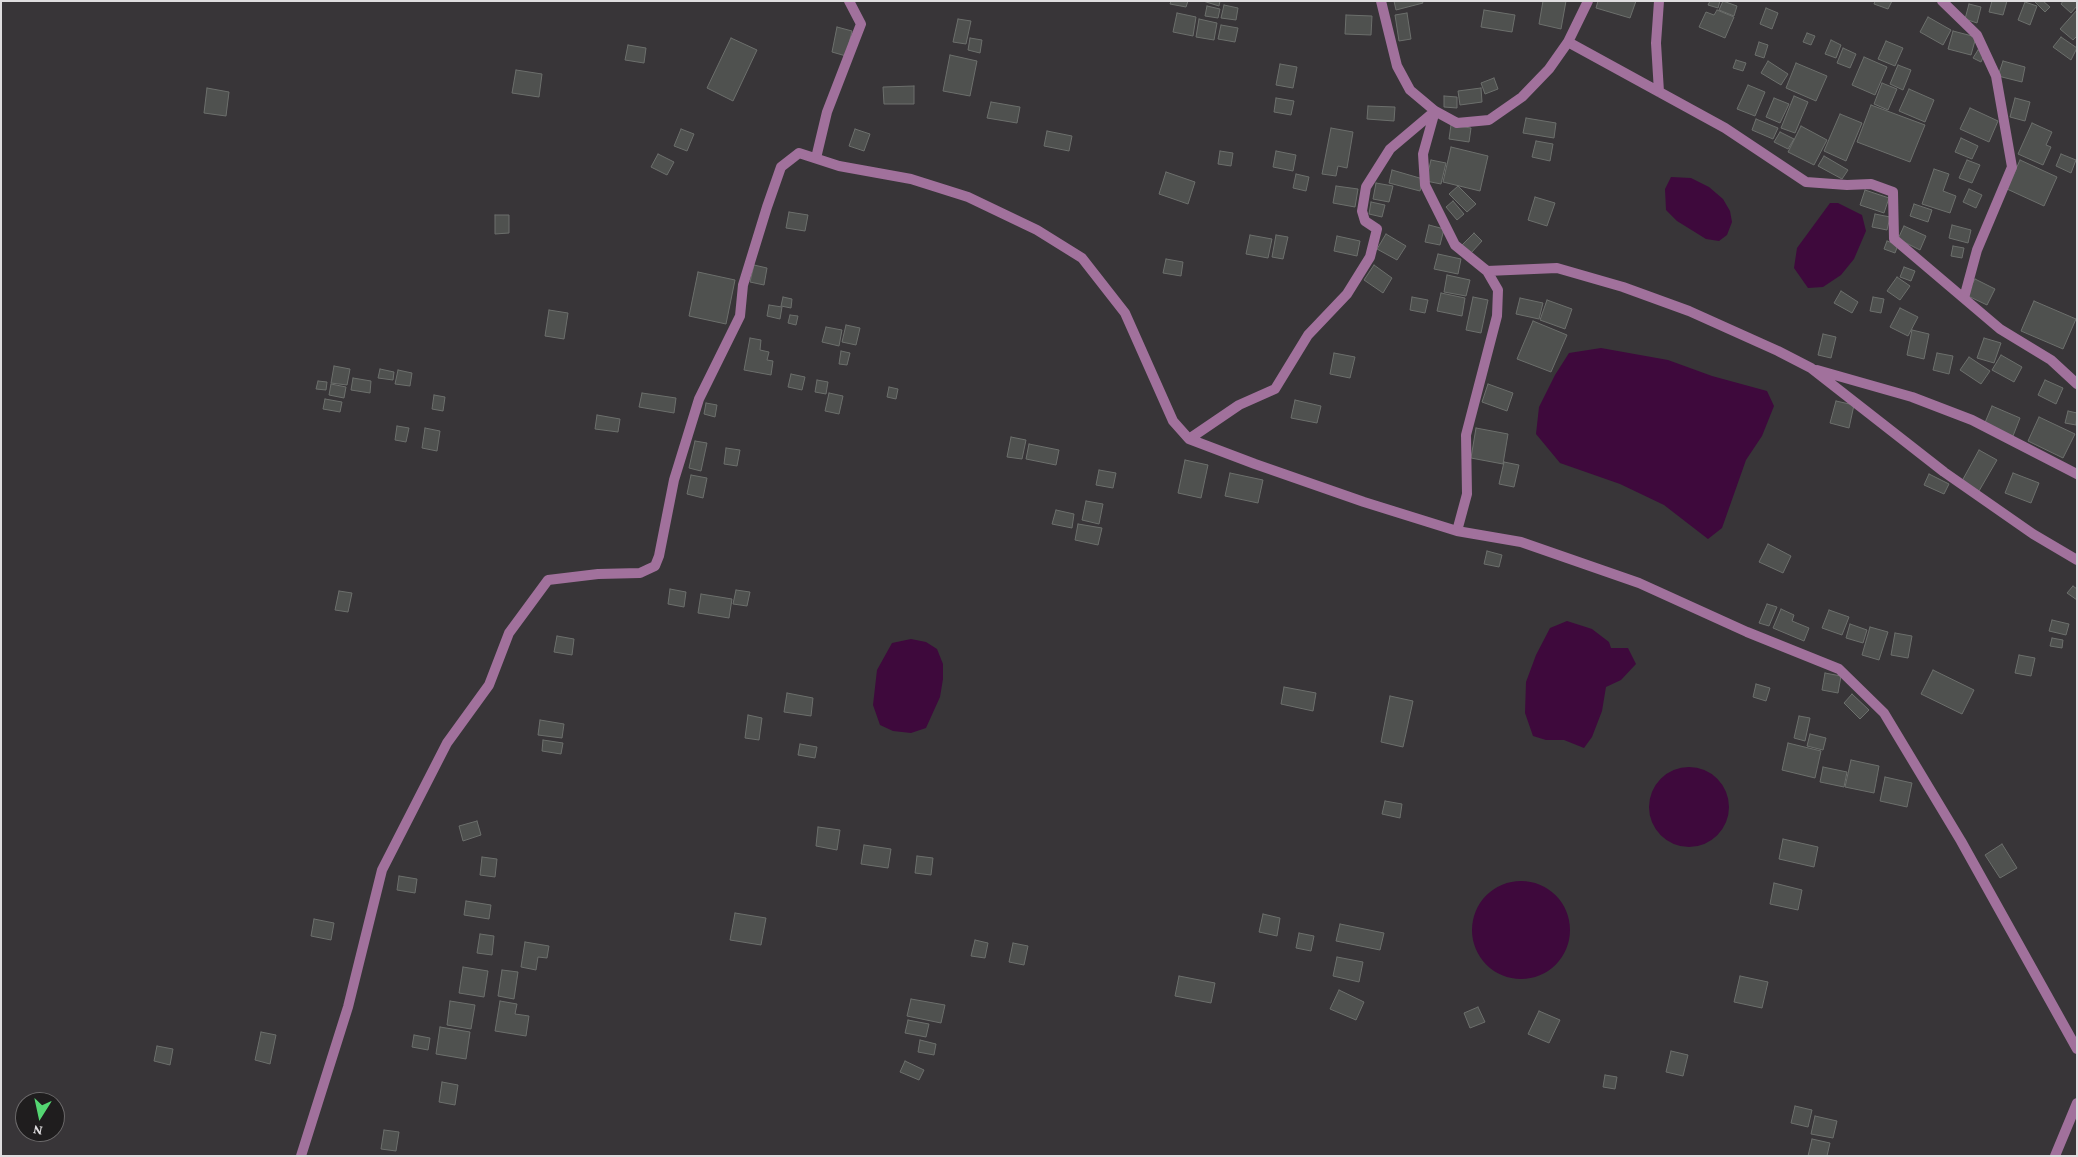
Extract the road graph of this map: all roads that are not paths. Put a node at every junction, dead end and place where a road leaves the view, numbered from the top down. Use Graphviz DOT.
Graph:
graph roads {
  1 [pos="849,1"];
  2 [pos="1381,1"];
  3 [pos="1588,1"];
  4 [pos="1659,1"];
  5 [pos="1942,1"];
  6 [pos="1568,42"];
  7 [pos="1659,92"];
  8 [pos="1434,111"];
  9 [pos="816,158"];
  10 [pos="1487,271"];
  11 [pos="1964,298"];
  12 [pos="1812,368"];
  13 [pos="2077,384"];
  14 [pos="1189,439"];
  15 [pos="2077,474"];
  16 [pos="1457,531"];
  17 [pos="2077,560"];
  18 [pos="2077,1049"];
  19 [pos="2077,1103"];
  20 [pos="302,1156"];
  21 [pos="2055,1156"];
  1 -- 9 [label="street"];
  2 -- 8 [label="street"];
  3 -- 6 [label="street"];
  4 -- 7 [label="street"];
  5 -- 11 [label="street"];
  6 -- 7 [label="street"];
  6 -- 8 [label="street"];
  7 -- 11 [label="street"];
  8 -- 10 [label="street"];
  8 -- 14 [label="street"];
  9 -- 14 [label="street"];
  9 -- 20 [label="street"];
  10 -- 12 [label="street"];
  10 -- 16 [label="street"];
  11 -- 13 [label="street"];
  12 -- 15 [label="street"];
  12 -- 17 [label="street"];
  14 -- 16 [label="street"];
  16 -- 18 [label="street"];
  19 -- 21 [label="street"];
}
